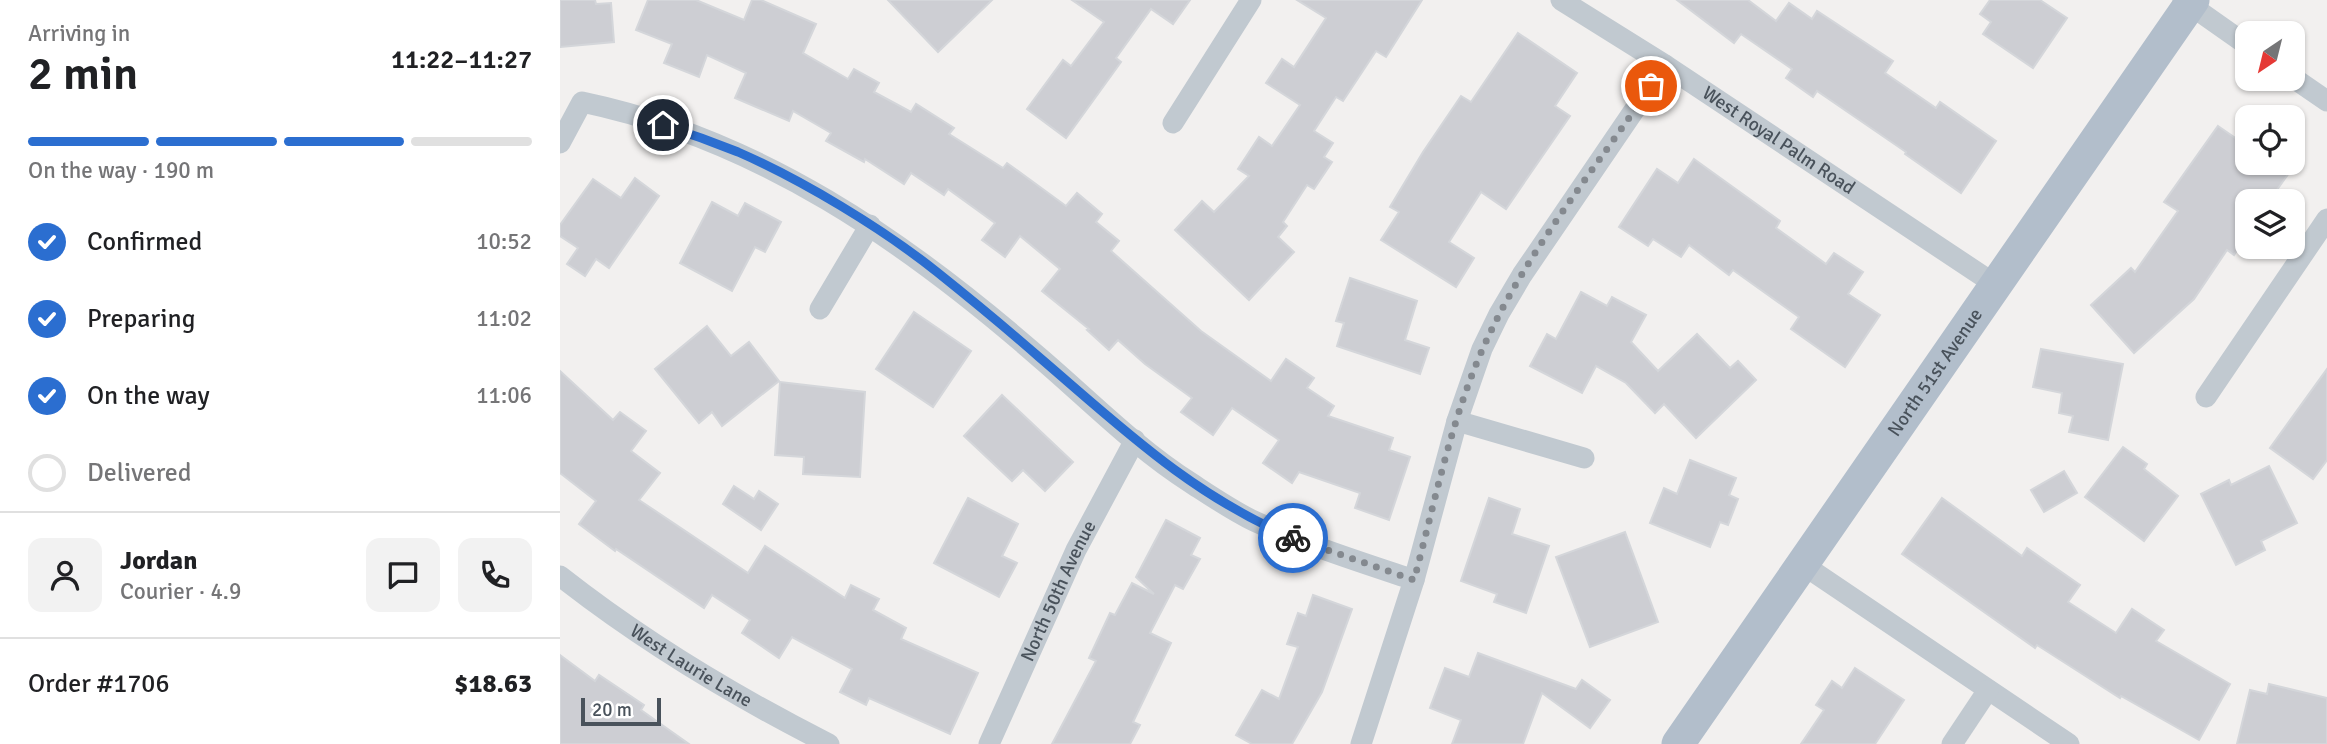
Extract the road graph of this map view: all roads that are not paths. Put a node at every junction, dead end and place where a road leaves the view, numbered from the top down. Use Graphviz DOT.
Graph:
graph roads {
  1 [pos="1251,0"];
  2 [pos="1561,0"];
  3 [pos="2188,2"];
  4 [pos="2235,36"];
  5 [pos="1665,65"];
  6 [pos="2305,86"];
  7 [pos="2327,101"];
  8 [pos="1173,123"];
  9 [pos="560,143"];
  10 [pos="2327,219"];
  11 [pos="870,225"];
  12 [pos="1996,285"];
  13 [pos="820,309"];
  14 [pos="2206,397"];
  15 [pos="1457,421"];
  16 [pos="1135,440"];
  17 [pos="1584,457"];
  18 [pos="1802,564"];
  19 [pos="560,576"];
  20 [pos="1414,580"];
  21 [pos="1988,690"];
  22 [pos="829,744"];
  23 [pos="989,744"];
  24 [pos="1361,744"];
  25 [pos="1678,744"];
  26 [pos="1952,744"];
  27 [pos="2069,744"];
  1 -- 8 [label="street"];
  2 -- 5 [label="street, West Royal Palm Road"];
  3 -- 4 [label="street"];
  3 -- 12 [label="main road, North 51st Avenue"];
  5 -- 12 [label="street, West Royal Palm Road"];
  5 -- 15 [label="street"];
  6 -- 7 [label="street"];
  9 -- 11 [label="street"];
  10 -- 14 [label="street"];
  11 -- 13 [label="street"];
  11 -- 16 [label="street"];
  12 -- 18 [label="main road, North 51st Avenue"];
  15 -- 17 [label="street"];
  15 -- 20 [label="street"];
  16 -- 20 [label="street"];
  16 -- 23 [label="street, North 50th Avenue"];
  18 -- 21 [label="street"];
  18 -- 25 [label="main road, North 51st Avenue"];
  19 -- 22 [label="street, West Laurie Lane"];
  20 -- 24 [label="street"];
  21 -- 26 [label="street"];
  21 -- 27 [label="street"];
}
